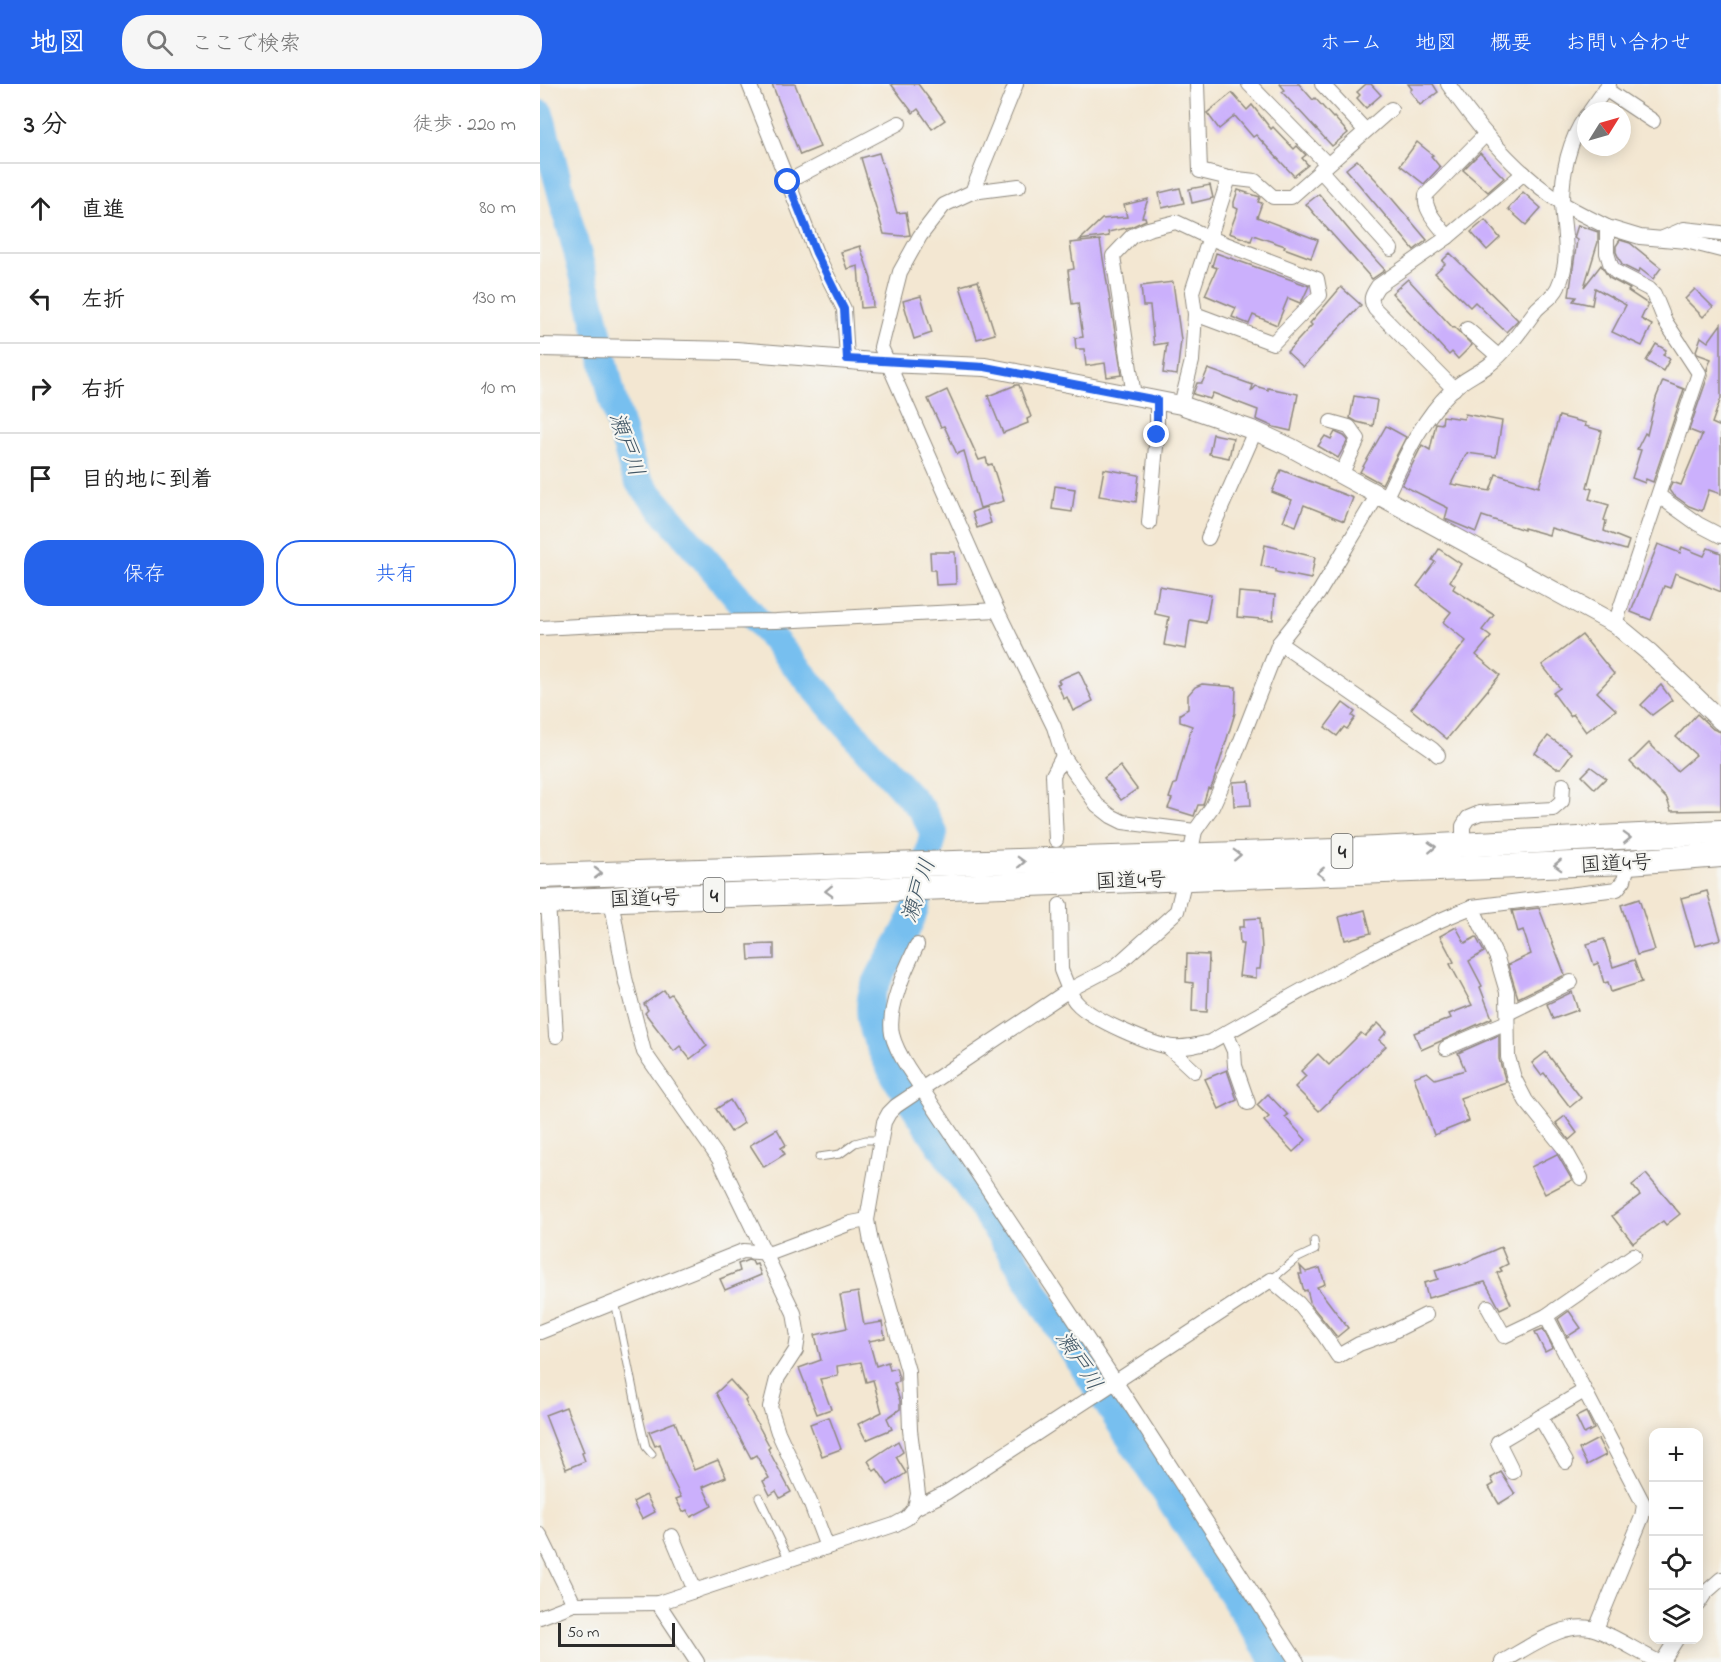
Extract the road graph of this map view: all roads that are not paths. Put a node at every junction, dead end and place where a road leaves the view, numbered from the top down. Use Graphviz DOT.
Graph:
graph roads {
  1 [pos="749,84"];
  2 [pos="1016,84"];
  3 [pos="1197,84"];
  4 [pos="1249,84"];
  5 [pos="1322,84"];
  6 [pos="1448,84"];
  7 [pos="1607,87"];
  8 [pos="1596,102"];
  9 [pos="1391,109"];
  10 [pos="1653,121"];
  11 [pos="899,123"];
  12 [pos="1577,129"];
  13 [pos="1365,130"];
  14 [pos="1486,134"];
  15 [pos="1324,167"];
  16 [pos="1524,173"];
  17 [pos="1229,178"];
  18 [pos="788,182"];
  19 [pos="1019,186"];
  20 [pos="972,192"];
  21 [pos="1562,203"];
  22 [pos="1607,227"];
  23 [pos="1721,233"];
  24 [pos="1448,237"];
  25 [pos="1210,238"];
  26 [pos="1663,238"];
  27 [pos="1391,249"];
  28 [pos="1721,249"];
  29 [pos="1195,314"];
  30 [pos="1467,329"];
  31 [pos="540,347"];
  32 [pos="1498,356"];
  33 [pos="847,359"];
  34 [pos="886,363"];
  35 [pos="1454,389"];
  36 [pos="1134,396"];
  37 [pos="1157,400"];
  38 [pos="1181,405"];
  39 [pos="1331,422"];
  40 [pos="1255,431"];
  41 [pos="1341,475"];
  42 [pos="1659,496"];
  43 [pos="1381,497"];
  44 [pos="1149,523"];
  45 [pos="1721,536"];
  46 [pos="1208,538"];
  47 [pos="997,610"];
  48 [pos="1615,624"];
  49 [pos="540,628"];
  50 [pos="1279,643"];
  51 [pos="1721,721"];
  52 [pos="1438,755"];
  53 [pos="1063,756"];
  54 [pos="1563,785"];
  55 [pos="1195,831"];
  56 [pos="1721,832"];
  57 [pos="1056,840"];
  58 [pos="1463,845"];
  59 [pos="1721,855"];
  60 [pos="1629,862"];
  61 [pos="1187,867"];
  62 [pos="540,876"];
  63 [pos="886,878"];
  64 [pos="611,899"];
  65 [pos="544,902"];
  66 [pos="1060,905"];
  67 [pos="1472,906"];
  68 [pos="917,945"];
  69 [pos="1571,982"];
  70 [pos="1069,990"];
  71 [pos="1508,1018"];
  72 [pos="1226,1033"];
  73 [pos="556,1036"];
  74 [pos="1167,1046"];
  75 [pos="1446,1048"];
  76 [pos="1194,1071"];
  77 [pos="919,1091"];
  78 [pos="1248,1103"];
  79 [pos="881,1140"];
  80 [pos="819,1157"];
  81 [pos="1581,1178"];
  82 [pos="867,1220"];
  83 [pos="1314,1241"];
  84 [pos="764,1252"];
  85 [pos="1634,1255"];
  86 [pos="1271,1280"];
  87 [pos="615,1301"];
  88 [pos="1488,1307"];
  89 [pos="1426,1315"];
  90 [pos="1546,1316"];
  91 [pos="540,1332"];
  92 [pos="1112,1384"];
  93 [pos="1584,1391"];
  94 [pos="1540,1417"];
  95 [pos="652,1454"];
  96 [pos="1566,1462"];
  97 [pos="1513,1472"];
  98 [pos="759,1497"];
  99 [pos="915,1508"];
  100 [pos="540,1535"];
  101 [pos="672,1536"];
  102 [pos="826,1547"];
  103 [pos="789,1560"];
  104 [pos="1721,1579"];
  105 [pos="695,1591"];
  106 [pos="1703,1596"];
  107 [pos="658,1603"];
  108 [pos="574,1604"];
  109 [pos="540,1617"];
  110 [pos="1596,1629"];
  111 [pos="1673,1644"];
  112 [pos="697,1662"];
  113 [pos="1297,1662"];
  114 [pos="1502,1662"];
  115 [pos="1661,1662"];
  1 -- 18 [label="street"];
  2 -- 20 [label="street"];
  3 -- 17 [label="street"];
  4 -- 15 [label="street"];
  5 -- 13 [label="street"];
  6 -- 14 [label="street"];
  7 -- 8 [label="street"];
  7 -- 10 [label="street"];
  9 -- 13 [label="street"];
  11 -- 18 [label="street"];
  12 -- 21 [label="street"];
  13 -- 15 [label="street"];
  14 -- 16 [label="street"];
  14 -- 24 [label="street"];
  15 -- 17 [label="street"];
  15 -- 27 [label="street"];
  16 -- 21 [label="street"];
  16 -- 24 [label="street"];
  17 -- 25 [label="street"];
  18 -- 33 [label="street"];
  19 -- 20 [label="street"];
  20 -- 34 [label="street"];
  21 -- 22 [label="street"];
  21 -- 32 [label="street"];
  22 -- 26 [label="street"];
  22 -- 42 [label="street"];
  23 -- 26 [label="street"];
  24 -- 35 [label="street"];
  25 -- 29 [label="street"];
  25 -- 29 [label="street"];
  25 -- 36 [label="street"];
  26 -- 28 [label="street"];
  29 -- 38 [label="street"];
  30 -- 32 [label="street"];
  31 -- 33 [label="street"];
  32 -- 35 [label="street"];
  33 -- 34 [label="street"];
  34 -- 36 [label="street"];
  34 -- 47 [label="street"];
  35 -- 43 [label="street"];
  36 -- 37 [label="street"];
  37 -- 38 [label="street"];
  37 -- 44 [label="street"];
  38 -- 40 [label="street"];
  39 -- 41 [label="street"];
  40 -- 41 [label="street"];
  40 -- 46 [label="street"];
  41 -- 43 [label="street"];
  42 -- 45 [label="street"];
  42 -- 48 [label="street"];
  43 -- 48 [label="street"];
  43 -- 50 [label="street"];
  47 -- 49 [label="street"];
  47 -- 53 [label="street"];
  48 -- 51 [label="street"];
  50 -- 52 [label="street"];
  50 -- 55 [label="street"];
  53 -- 55 [label="street"];
  53 -- 57 [label="street"];
  54 -- 58 [label="street"];
  55 -- 61 [label="street"];
  58 -- 56 [label="highway, 国道4号 / 4, one-way"];
  61 -- 58 [label="highway, 国道4号 / 4, one-way"];
  59 -- 60 [label="highway, 国道4号 / 4"];
  60 -- 61 [label="highway, 国道4号 / 4, one-way"];
  60 -- 67 [label="street"];
  61 -- 63 [label="highway, 国道4号 / 4"];
  61 -- 70 [label="street"];
  62 -- 63 [label="highway, 国道4号 / 4, one-way"];
  63 -- 64 [label="highway, 国道4号 / 4, one-way"];
  64 -- 65 [label="highway, 国道4号 / 4"];
  64 -- 84 [label="street"];
  65 -- 73 [label="street"];
  66 -- 70 [label="street"];
  67 -- 71 [label="street"];
  67 -- 72 [label="street"];
  68 -- 77 [label="street"];
  69 -- 71 [label="street"];
  70 -- 74 [label="street"];
  70 -- 77 [label="street"];
  71 -- 75 [label="street"];
  71 -- 81 [label="street"];
  72 -- 74 [label="street"];
  72 -- 78 [label="street"];
  74 -- 76 [label="street"];
  77 -- 79 [label="street"];
  77 -- 92 [label="street"];
  79 -- 80 [label="lane"];
  79 -- 82 [label="street"];
  82 -- 84 [label="street"];
  82 -- 99 [label="street"];
  83 -- 86 [label="lane"];
  84 -- 87 [label="street"];
  84 -- 102 [label="street"];
  85 -- 90 [label="street"];
  86 -- 89 [label="street"];
  86 -- 92 [label="street"];
  87 -- 91 [label="street"];
  87 -- 95 [label="lane"];
  88 -- 90 [label="street"];
  90 -- 93 [label="street"];
  92 -- 99 [label="street"];
  92 -- 113 [label="street"];
  93 -- 94 [label="street"];
  93 -- 110 [label="street"];
  94 -- 96 [label="street"];
  94 -- 97 [label="street"];
  98 -- 103 [label="lane"];
  99 -- 102 [label="street"];
  100 -- 108 [label="street"];
  101 -- 105 [label="street"];
  102 -- 103 [label="street"];
  103 -- 105 [label="street"];
  104 -- 106 [label="street"];
  105 -- 107 [label="street"];
  107 -- 108 [label="street"];
  107 -- 112 [label="street"];
  108 -- 109 [label="street"];
  110 -- 114 [label="street"];
  110 -- 115 [label="street"];
  111 -- 115 [label="street"];
}
